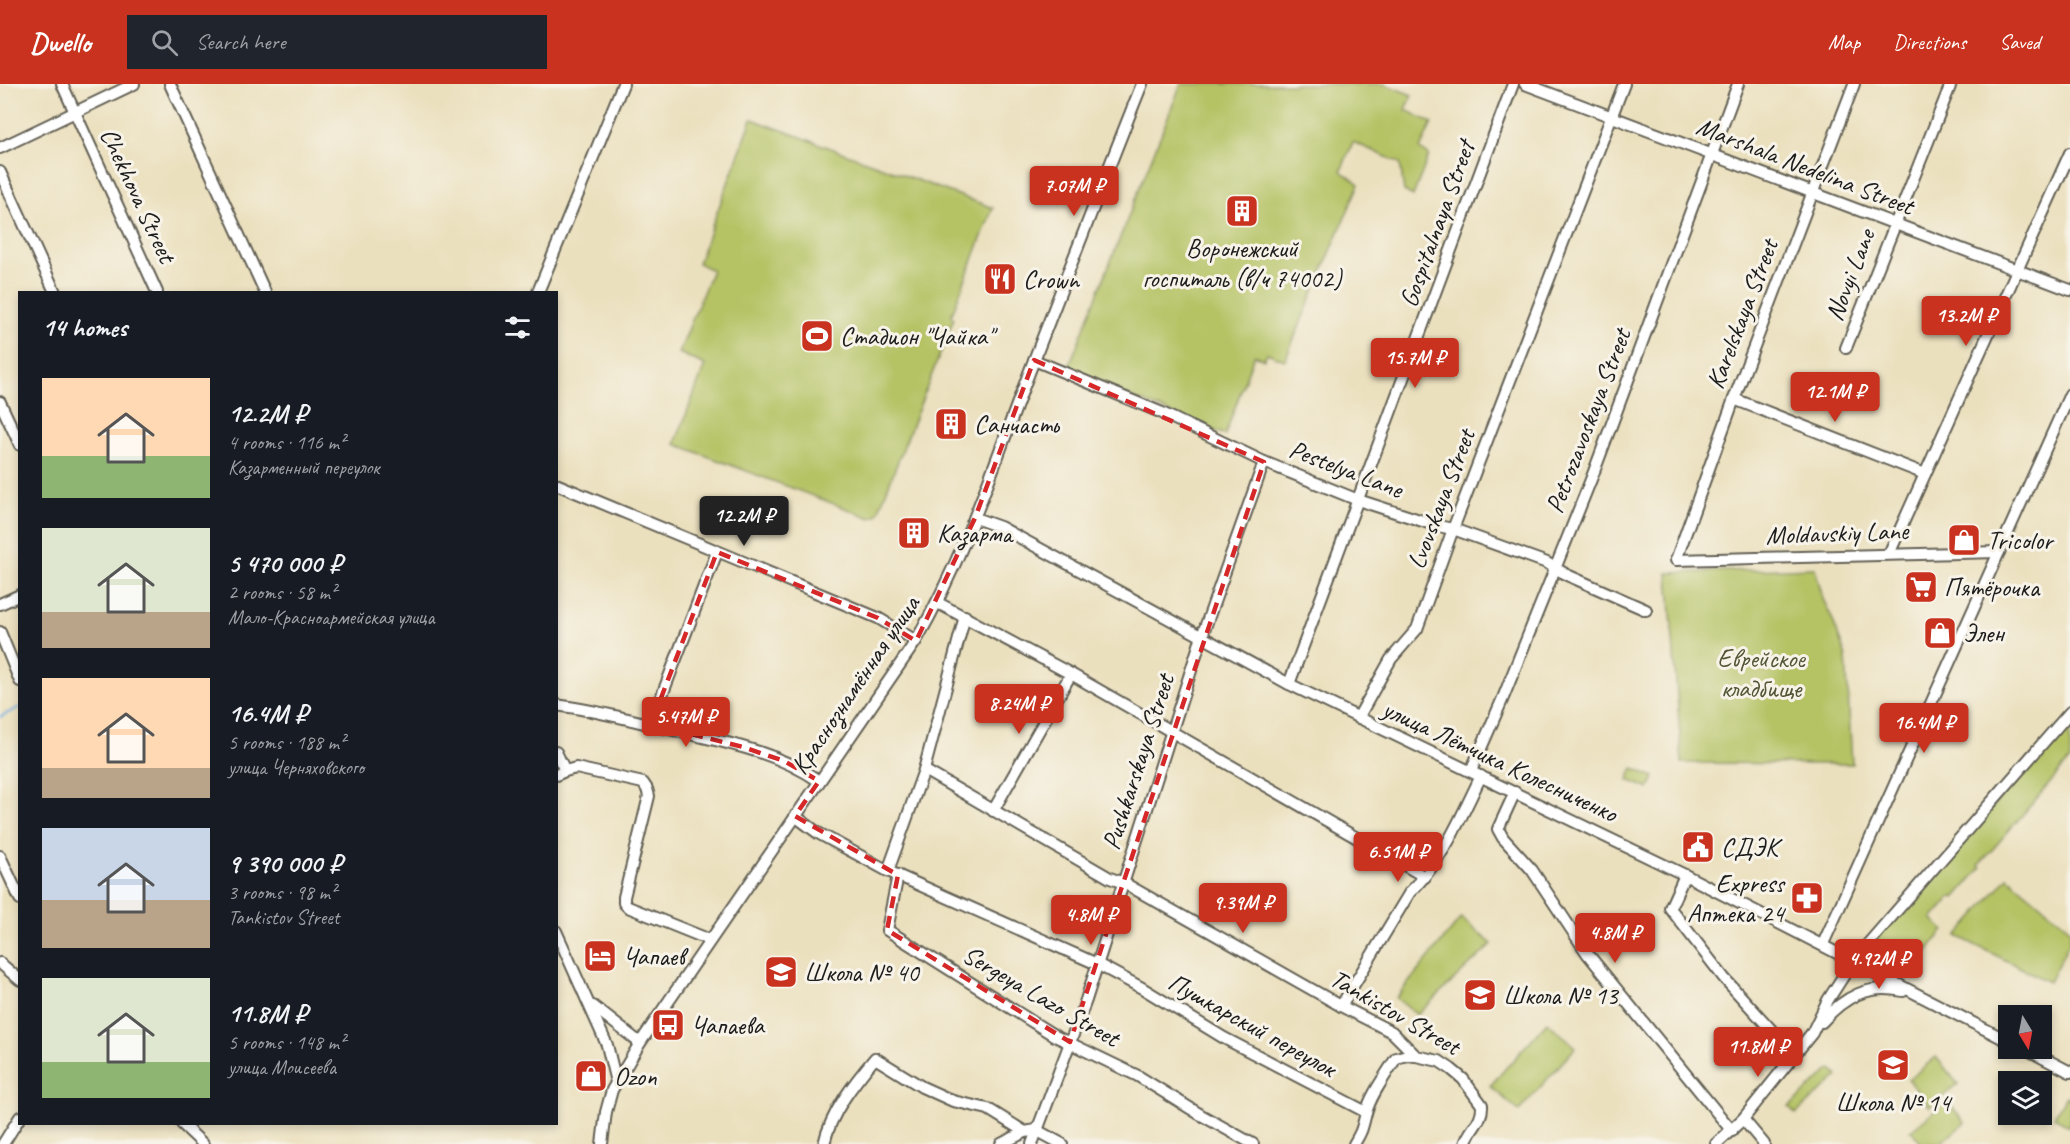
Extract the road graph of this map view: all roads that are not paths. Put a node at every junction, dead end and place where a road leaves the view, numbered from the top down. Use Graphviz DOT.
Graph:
graph roads {
  1 [pos="62,84"];
  2 [pos="134,84"];
  3 [pos="170,84"];
  4 [pos="623,84"];
  5 [pos="1142,84"];
  6 [pos="1513,84"];
  7 [pos="1525,84"];
  8 [pos="1624,84"];
  9 [pos="1738,84"];
  10 [pos="1854,84"];
  11 [pos="1951,84"];
  12 [pos="75,112"];
  13 [pos="1612,117"];
  14 [pos="0,148"];
  15 [pos="2070,153"];
  16 [pos="1711,154"];
  17 [pos="0,172"];
  18 [pos="1812,193"];
  19 [pos="1894,223"];
  20 [pos="2016,269"];
  21 [pos="2070,290"];
  22 [pos="55,291"];
  23 [pos="157,291"];
  24 [pos="265,291"];
  25 [pos="538,291"];
  26 [pos="1846,348"];
  27 [pos="1034,360"];
  28 [pos="2070,394"];
  29 [pos="1734,399"];
  30 [pos="0,402"];
  31 [pos="18,441"];
  32 [pos="1264,462"];
  33 [pos="1925,474"];
  34 [pos="558,485"];
  35 [pos="1358,500"];
  36 [pos="975,518"];
  37 [pos="1453,529"];
  38 [pos="717,552"];
  39 [pos="1999,552"];
  40 [pos="1889,554"];
  41 [pos="1676,560"];
  42 [pos="1555,568"];
  43 [pos="18,596"];
  44 [pos="938,603"];
  45 [pos="0,604"];
  46 [pos="1646,610"];
  47 [pos="965,616"];
  48 [pos="0,632"];
  49 [pos="1202,636"];
  50 [pos="916,641"];
  51 [pos="1071,674"];
  52 [pos="18,676"];
  53 [pos="1289,684"];
  54 [pos="558,705"];
  55 [pos="2070,712"];
  56 [pos="1358,718"];
  57 [pos="651,724"];
  58 [pos="1172,732"];
  59 [pos="924,770"];
  60 [pos="561,773"];
  61 [pos="1476,773"];
  62 [pos="819,781"];
  63 [pos="1515,792"];
  64 [pos="993,811"];
  65 [pos="795,816"];
  66 [pos="0,856"];
  67 [pos="893,873"];
  68 [pos="1685,875"];
  69 [pos="1425,877"];
  70 [pos="1124,883"];
  71 [pos="18,895"];
  72 [pos="558,935"];
  73 [pos="710,940"];
  74 [pos="1823,944"];
  75 [pos="1853,961"];
  76 [pos="0,963"];
  77 [pos="1097,964"];
  78 [pos="18,978"];
  79 [pos="1918,994"];
  80 [pos="590,1004"];
  81 [pos="1341,1005"];
  82 [pos="1812,1033"];
  83 [pos="1998,1036"];
  84 [pos="1070,1042"];
  85 [pos="640,1043"];
  86 [pos="1416,1056"];
  87 [pos="1795,1056"];
  88 [pos="2045,1059"];
  89 [pos="2070,1072"];
  90 [pos="616,1082"];
  91 [pos="1366,1113"];
  92 [pos="18,1119"];
  93 [pos="1743,1119"];
  94 [pos="183,1125"];
  95 [pos="1031,1131"];
  96 [pos="1732,1131"];
  97 [pos="2,1139"];
  98 [pos="203,1144"];
  99 [pos="602,1144"];
  100 [pos="824,1144"];
  101 [pos="1001,1144"];
  102 [pos="1032,1144"];
  103 [pos="1062,1144"];
  104 [pos="1253,1144"];
  105 [pos="1354,1144"];
  106 [pos="1465,1144"];
  107 [pos="1716,1144"];
  108 [pos="1764,1144"];
  1 -- 12 [label="street, Chekhova Street"];
  2 -- 12 [label="street"];
  3 -- 24 [label="street"];
  4 -- 25 [label="street"];
  5 -- 27 [label="street, Краснознамённая улица"];
  6 -- 35 [label="street, Gospitalnaya Street"];
  7 -- 13 [label="street, Marshala Nedelina Street"];
  8 -- 13 [label="street, Lvovskaya Street"];
  9 -- 16 [label="street, Petrozavoskaya Street"];
  10 -- 18 [label="street, Karelskaya Street"];
  11 -- 19 [label="street, Novyi Lane"];
  12 -- 14 [label="street"];
  12 -- 23 [label="street, Chekhova Street"];
  13 -- 16 [label="street, Marshala Nedelina Street"];
  13 -- 37 [label="street, Lvovskaya Street"];
  15 -- 20 [label="street"];
  16 -- 18 [label="street, Marshala Nedelina Street"];
  16 -- 42 [label="street, Petrozavoskaya Street"];
  17 -- 22 [label="street"];
  18 -- 19 [label="street, Marshala Nedelina Street"];
  18 -- 29 [label="street, Karelskaya Street"];
  19 -- 20 [label="street, Marshala Nedelina Street"];
  19 -- 26 [label="street, Novyi Lane"];
  20 -- 21 [label="street, Marshala Nedelina Street"];
  20 -- 33 [label="street"];
  27 -- 32 [label="street, Pestelya Lane"];
  27 -- 36 [label="street, Краснознамённая улица"];
  28 -- 39 [label="street"];
  29 -- 33 [label="street"];
  29 -- 41 [label="street, Karelskaya Street"];
  30 -- 31 [label="street"];
  32 -- 35 [label="street, Pestelya Lane"];
  32 -- 49 [label="street, Pushkarskaya Street"];
  33 -- 40 [label="street"];
  34 -- 38 [label="street"];
  35 -- 37 [label="street, Pestelya Lane"];
  35 -- 53 [label="street, Gospitalnaya Street"];
  36 -- 44 [label="street, Краснознамённая улица"];
  36 -- 49 [label="street, улица Лётчика Колесниченко"];
  37 -- 42 [label="street, Pestelya Lane"];
  37 -- 56 [label="street, Lvovskaya Street"];
  38 -- 50 [label="street"];
  38 -- 57 [label="street"];
  39 -- 40 [label="street, Moldavskiy Lane"];
  39 -- 74 [label="street"];
  40 -- 41 [label="street, Moldavskiy Lane"];
  42 -- 46 [label="street, Pestelya Lane"];
  42 -- 61 [label="street, Petrozavoskaya Street"];
  43 -- 45 [label="street"];
  44 -- 47 [label="street"];
  44 -- 50 [label="street, Краснознамённая улица"];
  47 -- 51 [label="street"];
  47 -- 59 [label="street"];
  48 -- 52 [label="street"];
  49 -- 53 [label="street, улица Лётчика Колесниченко"];
  49 -- 58 [label="street, Pushkarskaya Street"];
  50 -- 62 [label="street, Краснознамённая улица"];
  51 -- 58 [label="street"];
  51 -- 64 [label="street"];
  53 -- 56 [label="street, улица Лётчика Колесниченко"];
  54 -- 57 [label="street"];
  55 -- 75 [label="street"];
  56 -- 61 [label="street, улица Лётчика Колесниченко"];
  57 -- 62 [label="street"];
  58 -- 69 [label="street"];
  58 -- 70 [label="street, Pushkarskaya Street"];
  59 -- 64 [label="street, Tankistov Street"];
  59 -- 67 [label="street"];
  60 -- 73 [label="street"];
  61 -- 63 [label="street, улица Лётчика Колесниченко"];
  61 -- 69 [label="street, Petrozavoskaya Street"];
  62 -- 65 [label="street, Краснознамённая улица"];
  63 -- 68 [label="street, улица Лётчика Колесниченко"];
  63 -- 96 [label="street"];
  64 -- 70 [label="street, Tankistov Street"];
  65 -- 67 [label="street, Пушкарский переулок"];
  65 -- 73 [label="street, Краснознамённая улица"];
  66 -- 71 [label="street"];
  67 -- 77 [label="street, Пушкарский переулок"];
  67 -- 84 [label="street, Sergeya Lazo Street"];
  68 -- 74 [label="street, улица Лётчика Колесниченко"];
  68 -- 87 [label="street"];
  69 -- 81 [label="street, Petrozavoskaya Street"];
  70 -- 77 [label="street, Pushkarskaya Street"];
  70 -- 81 [label="street, Tankistov Street"];
  72 -- 80 [label="street"];
  73 -- 85 [label="street, Краснознамённая улица"];
  74 -- 75 [label="street, улица Лётчика Колесниченко"];
  75 -- 79 [label="street, улица Лётчика Колесниченко"];
  75 -- 82 [label="street"];
  76 -- 78 [label="street"];
  77 -- 84 [label="street, Pushkarskaya Street"];
  77 -- 91 [label="street, Пушкарский переулок"];
  79 -- 82 [label="street"];
  79 -- 83 [label="street, улица Лётчика Колесниченко"];
  80 -- 85 [label="street"];
  80 -- 90 [label="street"];
  81 -- 86 [label="street, Tankistov Street"];
  82 -- 87 [label="street"];
  84 -- 95 [label="street, Pushkarskaya Street"];
  84 -- 104 [label="street, Sergeya Lazo Street"];
  85 -- 90 [label="street, Краснознамённая улица"];
  86 -- 91 [label="street"];
  86 -- 106 [label="street, Tankistov Street"];
  87 -- 93 [label="street"];
  88 -- 89 [label="street"];
  90 -- 99 [label="street, Краснознамённая улица"];
  91 -- 105 [label="street"];
  92 -- 97 [label="street"];
  93 -- 96 [label="street"];
  93 -- 108 [label="street"];
  94 -- 98 [label="street"];
  95 -- 100 [label="street"];
  95 -- 101 [label="street"];
  95 -- 102 [label="street, Pushkarskaya Street"];
  95 -- 103 [label="street"];
  96 -- 107 [label="street"];
}
